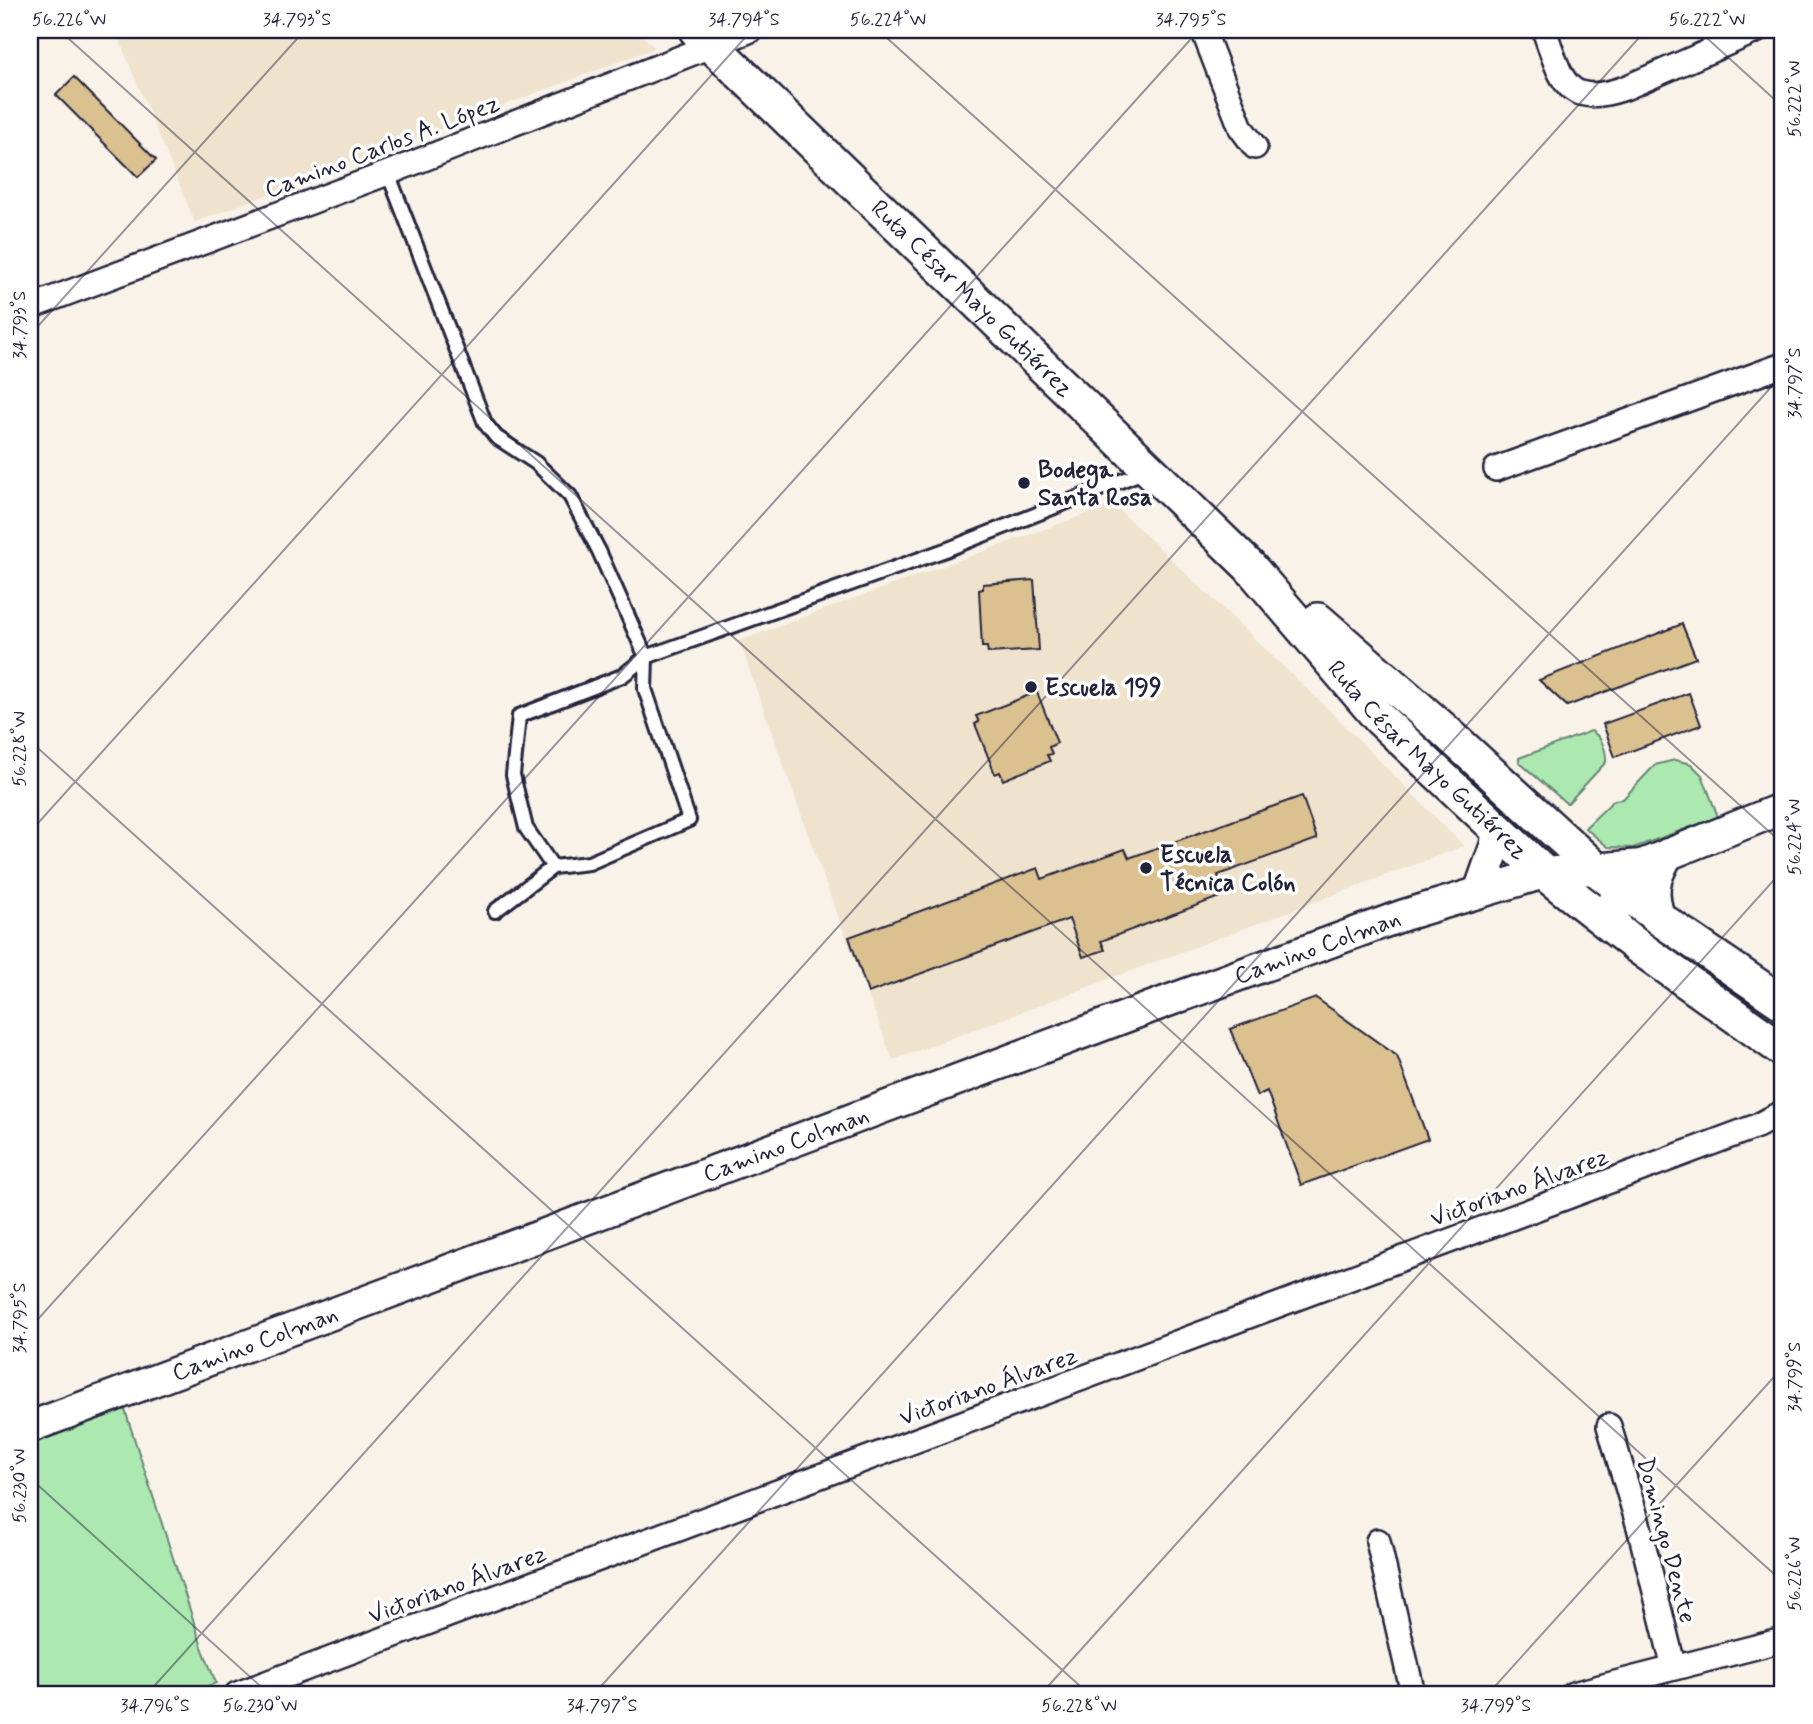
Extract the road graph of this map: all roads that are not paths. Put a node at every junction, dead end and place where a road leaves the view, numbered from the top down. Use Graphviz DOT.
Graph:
graph roads {
  1 [pos="751,30"];
  2 [pos="1203,30"];
  3 [pos="1544,30"];
  4 [pos="1758,30"];
  5 [pos="704,38"];
  6 [pos="1255,147"];
  7 [pos="388,173"];
  8 [pos="30,307"];
  9 [pos="1783,365"];
  10 [pos="1150,470"];
  11 [pos="1496,470"];
  12 [pos="1250,567"];
  13 [pos="646,657"];
  14 [pos="1416,752"];
  15 [pos="1783,808"];
  16 [pos="1497,828"];
  17 [pos="1555,857"];
  18 [pos="553,867"];
  19 [pos="1627,886"];
  20 [pos="1479,892"];
  21 [pos="495,911"];
  22 [pos="1660,919"];
  23 [pos="1781,1001"];
  24 [pos="1783,1050"];
  25 [pos="1783,1112"];
  26 [pos="1783,1124"];
  27 [pos="1757,1126"];
  28 [pos="1609,1426"];
  29 [pos="30,1427"];
  30 [pos="1378,1541"];
  31 [pos="1783,1640"];
  32 [pos="1674,1668"];
  33 [pos="237,1694"];
  34 [pos="1413,1694"];
  35 [pos="1573,1694"];
  1 -- 5 [label="street, Camino Carlos A. López"];
  2 -- 6 [label="street"];
  3 -- 4 [label="street"];
  5 -- 7 [label="street, Camino Carlos A. López"];
  5 -- 10 [label="main road, Ruta César Mayo Gutiérrez"];
  7 -- 8 [label="street, Camino Carlos A. López"];
  7 -- 13 [label="lane"];
  9 -- 11 [label="street"];
  10 -- 12 [label="main road, Ruta César Mayo Gutiérrez"];
  10 -- 13 [label="lane"];
  12 -- 14 [label="main road, Ruta César Mayo Gutiérrez"];
  12 -- 17 [label="main road, Ruta César Mayo Gutiérrez"];
  13 -- 18 [label="lane"];
  13 -- 18 [label="lane"];
  14 -- 16 [label="main road, Ruta César Mayo Gutiérrez"];
  14 -- 17 [label="main road"];
  15 -- 19 [label="street"];
  16 -- 17 [label="main road, Ruta César Mayo Gutiérrez"];
  16 -- 20 [label="street"];
  17 -- 19 [label="main road, Ruta César Mayo Gutiérrez"];
  17 -- 19 [label="main road, Ruta César Mayo Gutiérrez"];
  17 -- 20 [label="street, Camino Colman"];
  18 -- 21 [label="lane"];
  19 -- 22 [label="main road"];
  19 -- 22 [label="street"];
  19 -- 23 [label="main road"];
  19 -- 24 [label="main road"];
  20 -- 29 [label="street, Camino Colman"];
  22 -- 23 [label="main road"];
  25 -- 27 [label="street, Victoriano Álvarez"];
  26 -- 27 [label="street, Victoriano Álvarez"];
  27 -- 33 [label="street, Victoriano Álvarez"];
  28 -- 32 [label="street, Domingo Dente"];
  30 -- 34 [label="street"];
  31 -- 32 [label="street"];
  32 -- 35 [label="street"];
}
